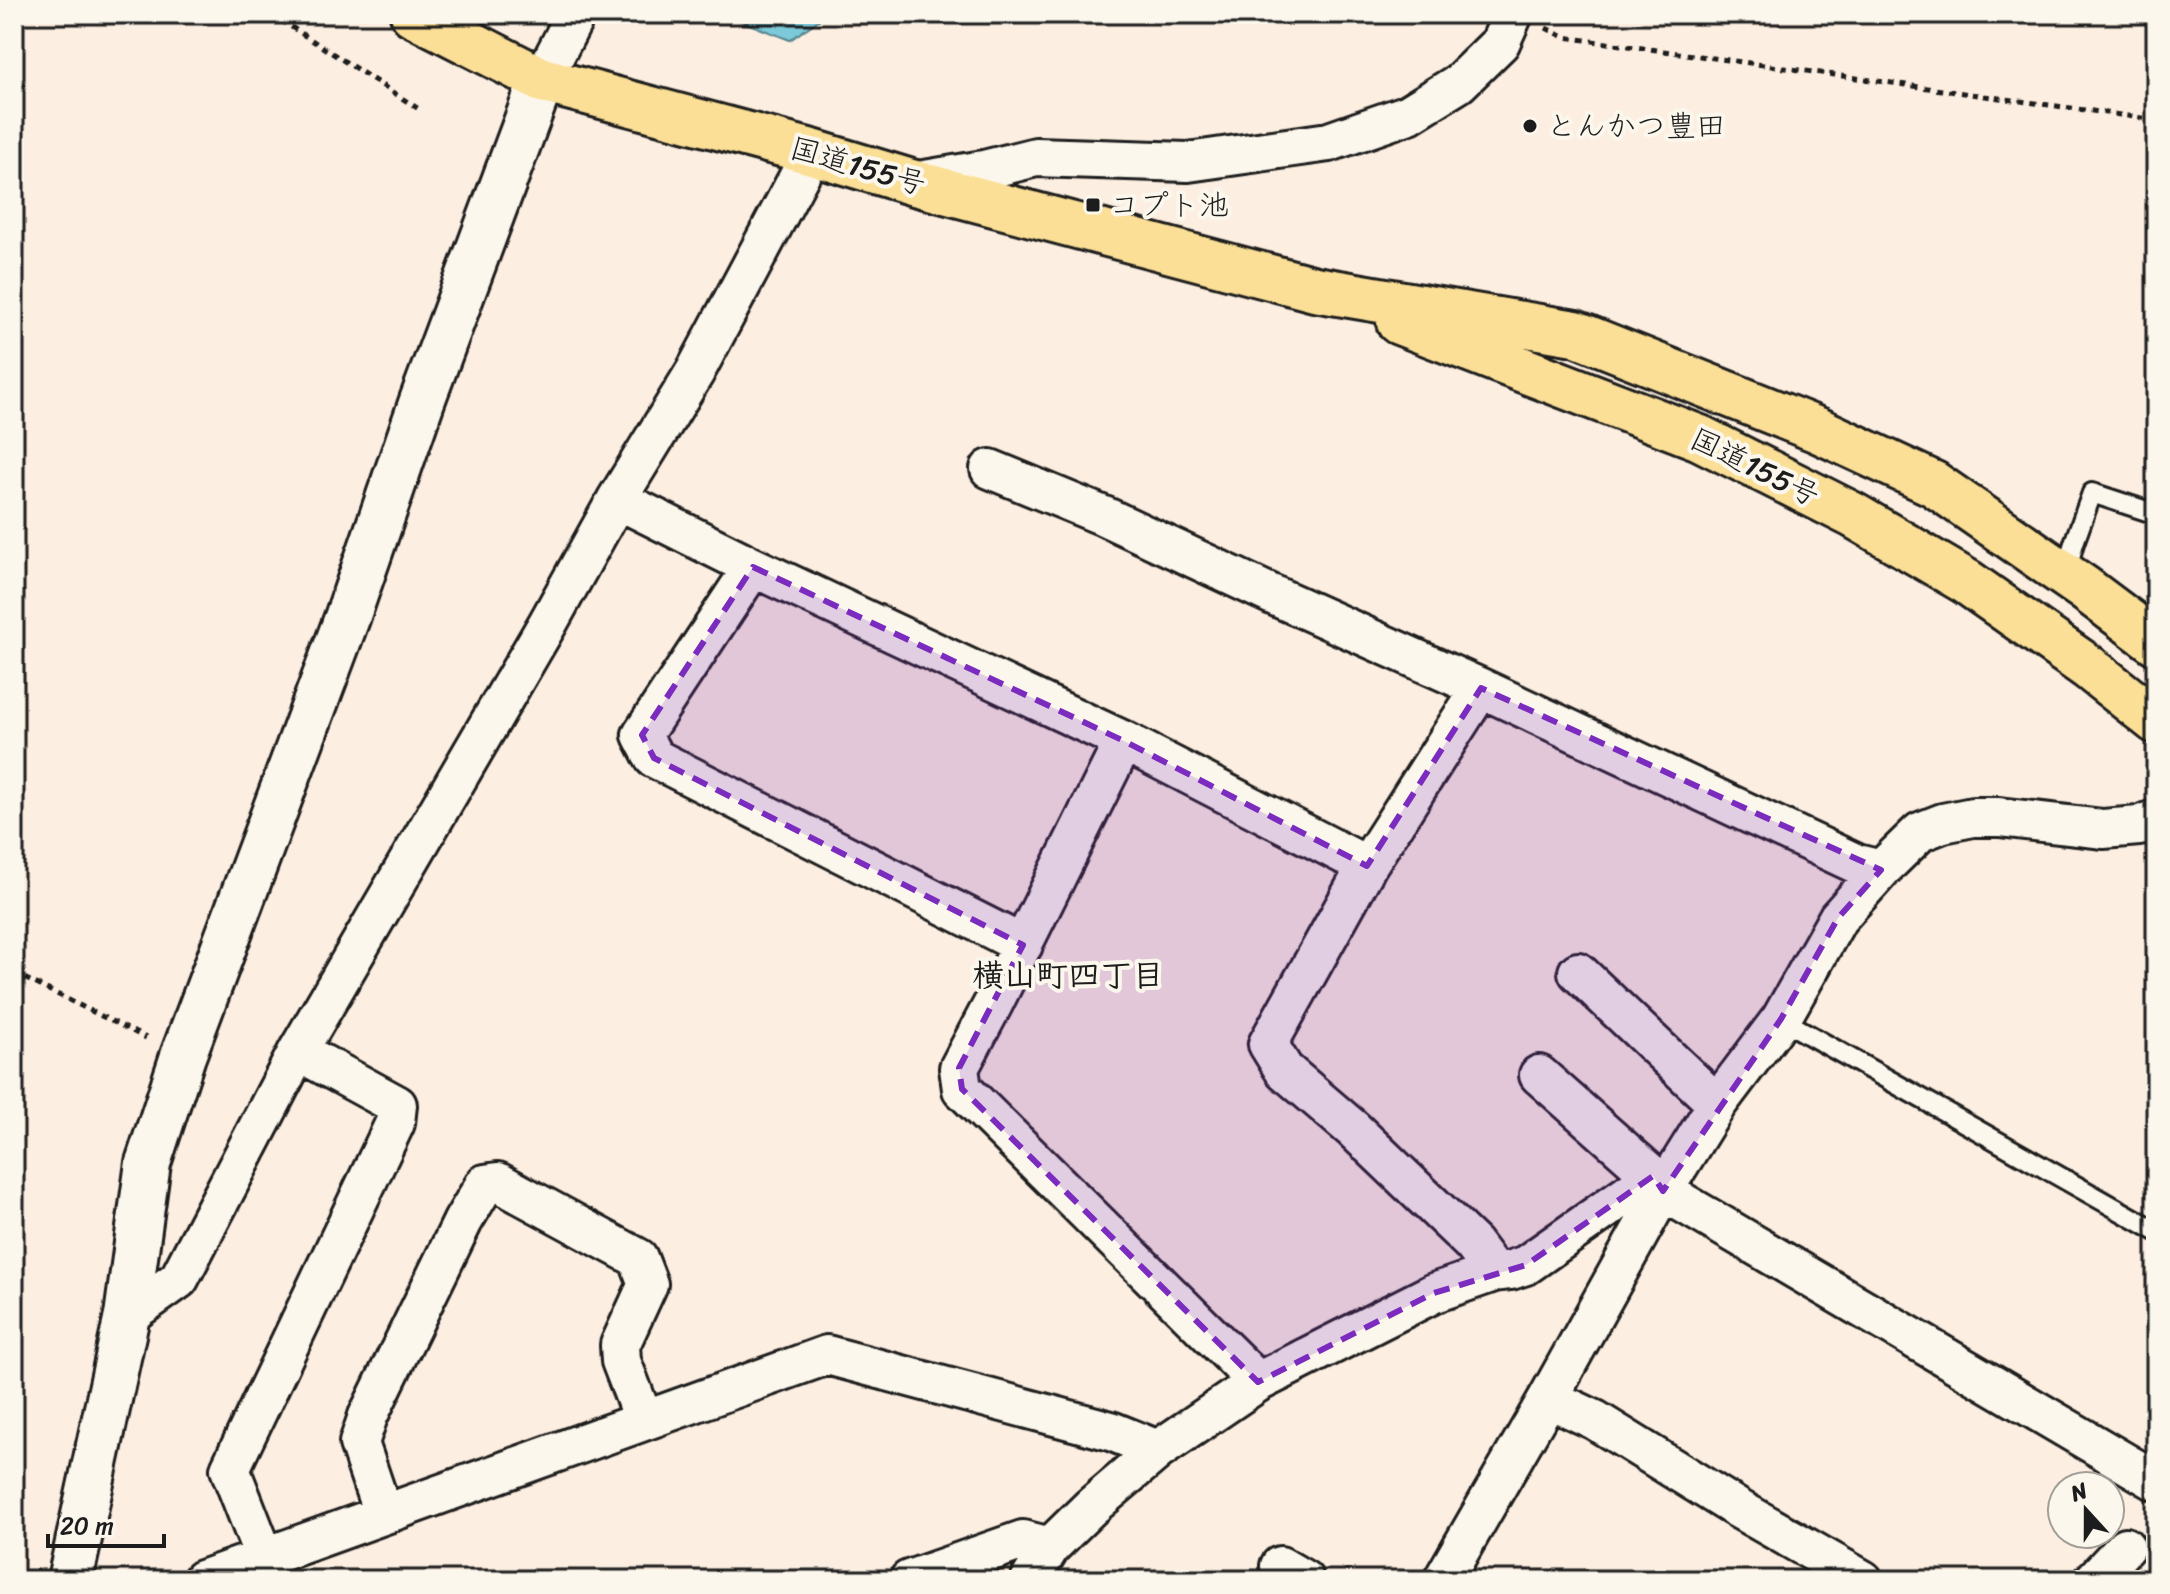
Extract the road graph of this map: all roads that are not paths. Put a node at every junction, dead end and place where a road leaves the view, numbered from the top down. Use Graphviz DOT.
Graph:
graph roads {
  1 [pos="413,14"];
  2 [pos="576,14"];
  3 [pos="1528,20"];
  4 [pos="542,80"];
  5 [pos="812,152"];
  6 [pos="911,182"];
  7 [pos="1315,289"];
  8 [pos="990,469"];
  9 [pos="617,499"];
  10 [pos="2156,514"];
  11 [pos="753,567"];
  12 [pos="2065,575"];
  13 [pos="2156,642"];
  14 [pos="1481,688"];
  15 [pos="2156,721"];
  16 [pos="1124,741"];
  17 [pos="2156,819"];
  18 [pos="1367,866"];
  19 [pos="1881,870"];
  20 [pos="1023,945"];
  21 [pos="1578,972"];
  22 [pos="1781,1019"];
  23 [pos="298,1051"];
  24 [pos="1539,1075"];
  25 [pos="1717,1104"];
  26 [pos="1658,1183"];
  27 [pos="2156,1231"];
  28 [pos="1494,1272"];
  29 [pos="127,1316"];
  30 [pos="1258,1382"];
  31 [pos="1548,1398"];
  32 [pos="644,1421"];
  33 [pos="1158,1450"];
  34 [pos="2156,1481"];
  35 [pos="383,1514"];
  36 [pos="1050,1547"];
  37 [pos="2122,1550"];
  38 [pos="259,1565"];
  39 [pos="70,1580"];
  40 [pos="202,1580"];
  41 [pos="909,1580"];
  42 [pos="1030,1580"];
  43 [pos="1443,1580"];
  44 [pos="1863,1580"];
  45 [pos="2094,1580"];
  1 -- 4 [label="highway, 国道155号"];
  2 -- 4 [label="street"];
  3 -- 6 [label="street"];
  4 -- 5 [label="highway, 国道155号"];
  4 -- 29 [label="street"];
  5 -- 6 [label="highway, 国道155号"];
  5 -- 9 [label="street"];
  6 -- 7 [label="highway, 国道155号"];
  7 -- 12 [label="highway, 国道155号"];
  7 -- 15 [label="highway, 国道155号"];
  8 -- 14 [label="street"];
  9 -- 11 [label="street"];
  9 -- 23 [label="street"];
  10 -- 12 [label="lane"];
  11 -- 16 [label="street"];
  11 -- 20 [label="street"];
  12 -- 13 [label="highway, 国道155号"];
  14 -- 18 [label="street"];
  14 -- 19 [label="street"];
  16 -- 18 [label="street"];
  16 -- 20 [label="street"];
  17 -- 19 [label="street"];
  18 -- 28 [label="street"];
  19 -- 22 [label="street"];
  20 -- 30 [label="street"];
  21 -- 25 [label="street"];
  22 -- 25 [label="street"];
  22 -- 27 [label="lane"];
  23 -- 29 [label="street"];
  23 -- 38 [label="street"];
  24 -- 26 [label="street"];
  25 -- 26 [label="street"];
  26 -- 28 [label="street"];
  26 -- 31 [label="street"];
  26 -- 34 [label="street"];
  28 -- 30 [label="street"];
  29 -- 39 [label="street"];
  30 -- 33 [label="street"];
  31 -- 43 [label="street"];
  31 -- 44 [label="street"];
  32 -- 33 [label="street"];
  32 -- 35 [label="street"];
  32 -- 35 [label="street"];
  33 -- 36 [label="street"];
  35 -- 38 [label="street"];
  36 -- 41 [label="street"];
  36 -- 42 [label="street"];
  37 -- 45 [label="street"];
  38 -- 40 [label="street"];
}
